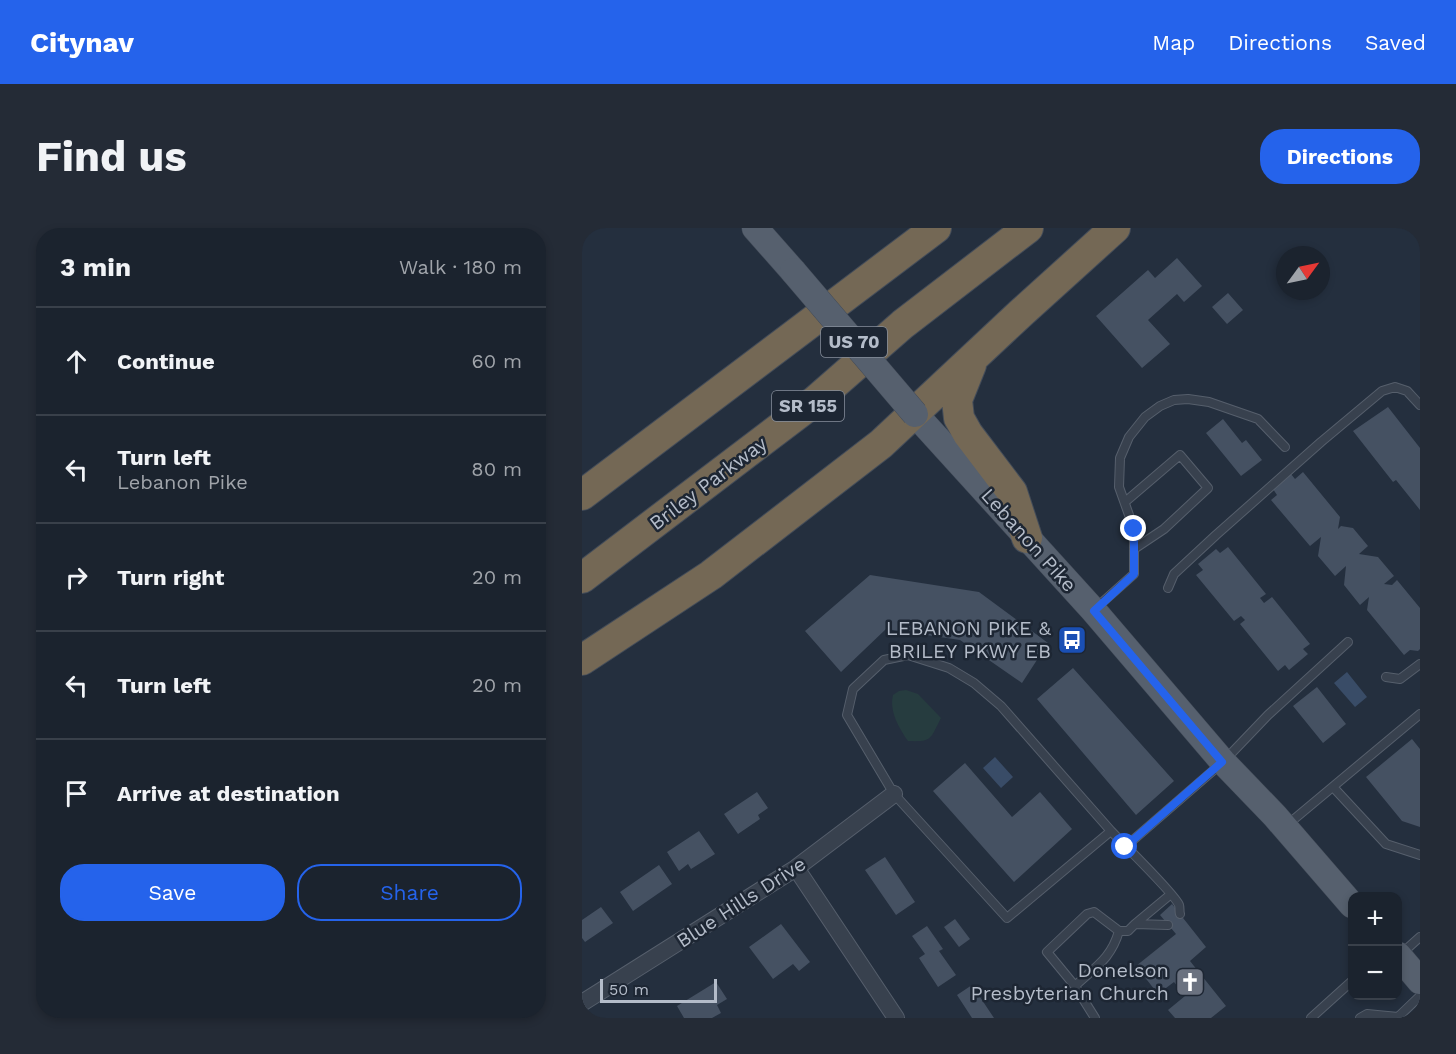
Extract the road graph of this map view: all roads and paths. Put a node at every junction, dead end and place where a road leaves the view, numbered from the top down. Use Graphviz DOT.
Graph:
graph roads {
  1 [pos="756,228"];
  2 [pos="1028,228"];
  3 [pos="1115,228"];
  4 [pos="933,229"];
  5 [pos="974,358"];
  6 [pos="1420,405"];
  7 [pos="915,414"];
  8 [pos="1285,447"];
  9 [pos="582,495"];
  10 [pos="1125,502"];
  11 [pos="1027,538"];
  12 [pos="1134,549"];
  13 [pos="582,578"];
  14 [pos="1168,588"];
  15 [pos="1094,611"];
  16 [pos="1348,642"];
  17 [pos="582,660"];
  18 [pos="1420,664"];
  19 [pos="1386,677"];
  20 [pos="1420,714"];
  21 [pos="1222,762"];
  22 [pos="1333,786"];
  23 [pos="894,794"];
  24 [pos="1284,827"];
  25 [pos="1111,831"];
  26 [pos="1125,847"];
  27 [pos="1420,855"];
  28 [pos="796,868"];
  29 [pos="1171,894"];
  30 [pos="1348,899"];
  31 [pos="1180,914"];
  32 [pos="1135,924"];
  33 [pos="1168,925"];
  34 [pos="1119,931"];
  35 [pos="1420,937"];
  36 [pos="1402,953"];
  37 [pos="1402,961"];
  38 [pos="1420,981"];
  39 [pos="1348,985"];
  40 [pos="1075,986"];
  41 [pos="1420,996"];
  42 [pos="582,1003"];
  43 [pos="896,1018"];
  44 [pos="1095,1018"];
  45 [pos="1311,1018"];
  46 [pos="1360,1018"];
  47 [pos="1397,1018"];
  1 -- 7 [label="main road, Lebanon Pike / US 70, bridge"];
  2 -- 13 [label="highway, Briley Parkway / SR 155"];
  3 -- 5 [label="highway"];
  4 -- 9 [label="highway"];
  5 -- 7 [label="highway"];
  5 -- 11 [label="highway"];
  6 -- 14 [label="lane"];
  7 -- 11 [label="main road, Lebanon Pike / US 70"];
  7 -- 17 [label="highway"];
  8 -- 10 [label="lane"];
  10 -- 12 [label="lane"];
  10 -- 12 [label="lane"];
  11 -- 15 [label="main road, Lebanon Pike / US 70"];
  12 -- 15 [label="lane"];
  15 -- 21 [label="main road, Lebanon Pike / US 70"];
  16 -- 21 [label="lane"];
  18 -- 19 [label="lane"];
  20 -- 22 [label="lane"];
  21 -- 24 [label="main road, Lebanon Pike / US 70"];
  21 -- 26 [label="lane"];
  22 -- 24 [label="lane"];
  22 -- 27 [label="lane"];
  23 -- 25 [label="lane"];
  23 -- 25 [label="lane"];
  23 -- 28 [label="street, Blue Hills Drive"];
  24 -- 30 [label="main road, Lebanon Pike / US 70"];
  25 -- 26 [label="lane"];
  26 -- 29 [label="lane"];
  28 -- 42 [label="street, Blue Hills Drive"];
  28 -- 43 [label="street"];
  29 -- 31 [label="lane"];
  29 -- 32 [label="lane"];
  32 -- 33 [label="lane"];
  32 -- 34 [label="lane"];
  34 -- 40 [label="lane"];
  34 -- 40 [label="lane"];
  35 -- 36 [label="lane"];
  37 -- 38 [label="main road"];
  39 -- 45 [label="lane"];
  40 -- 44 [label="lane"];
  41 -- 47 [label="lane"];
  46 -- 47 [label="lane"];
}
